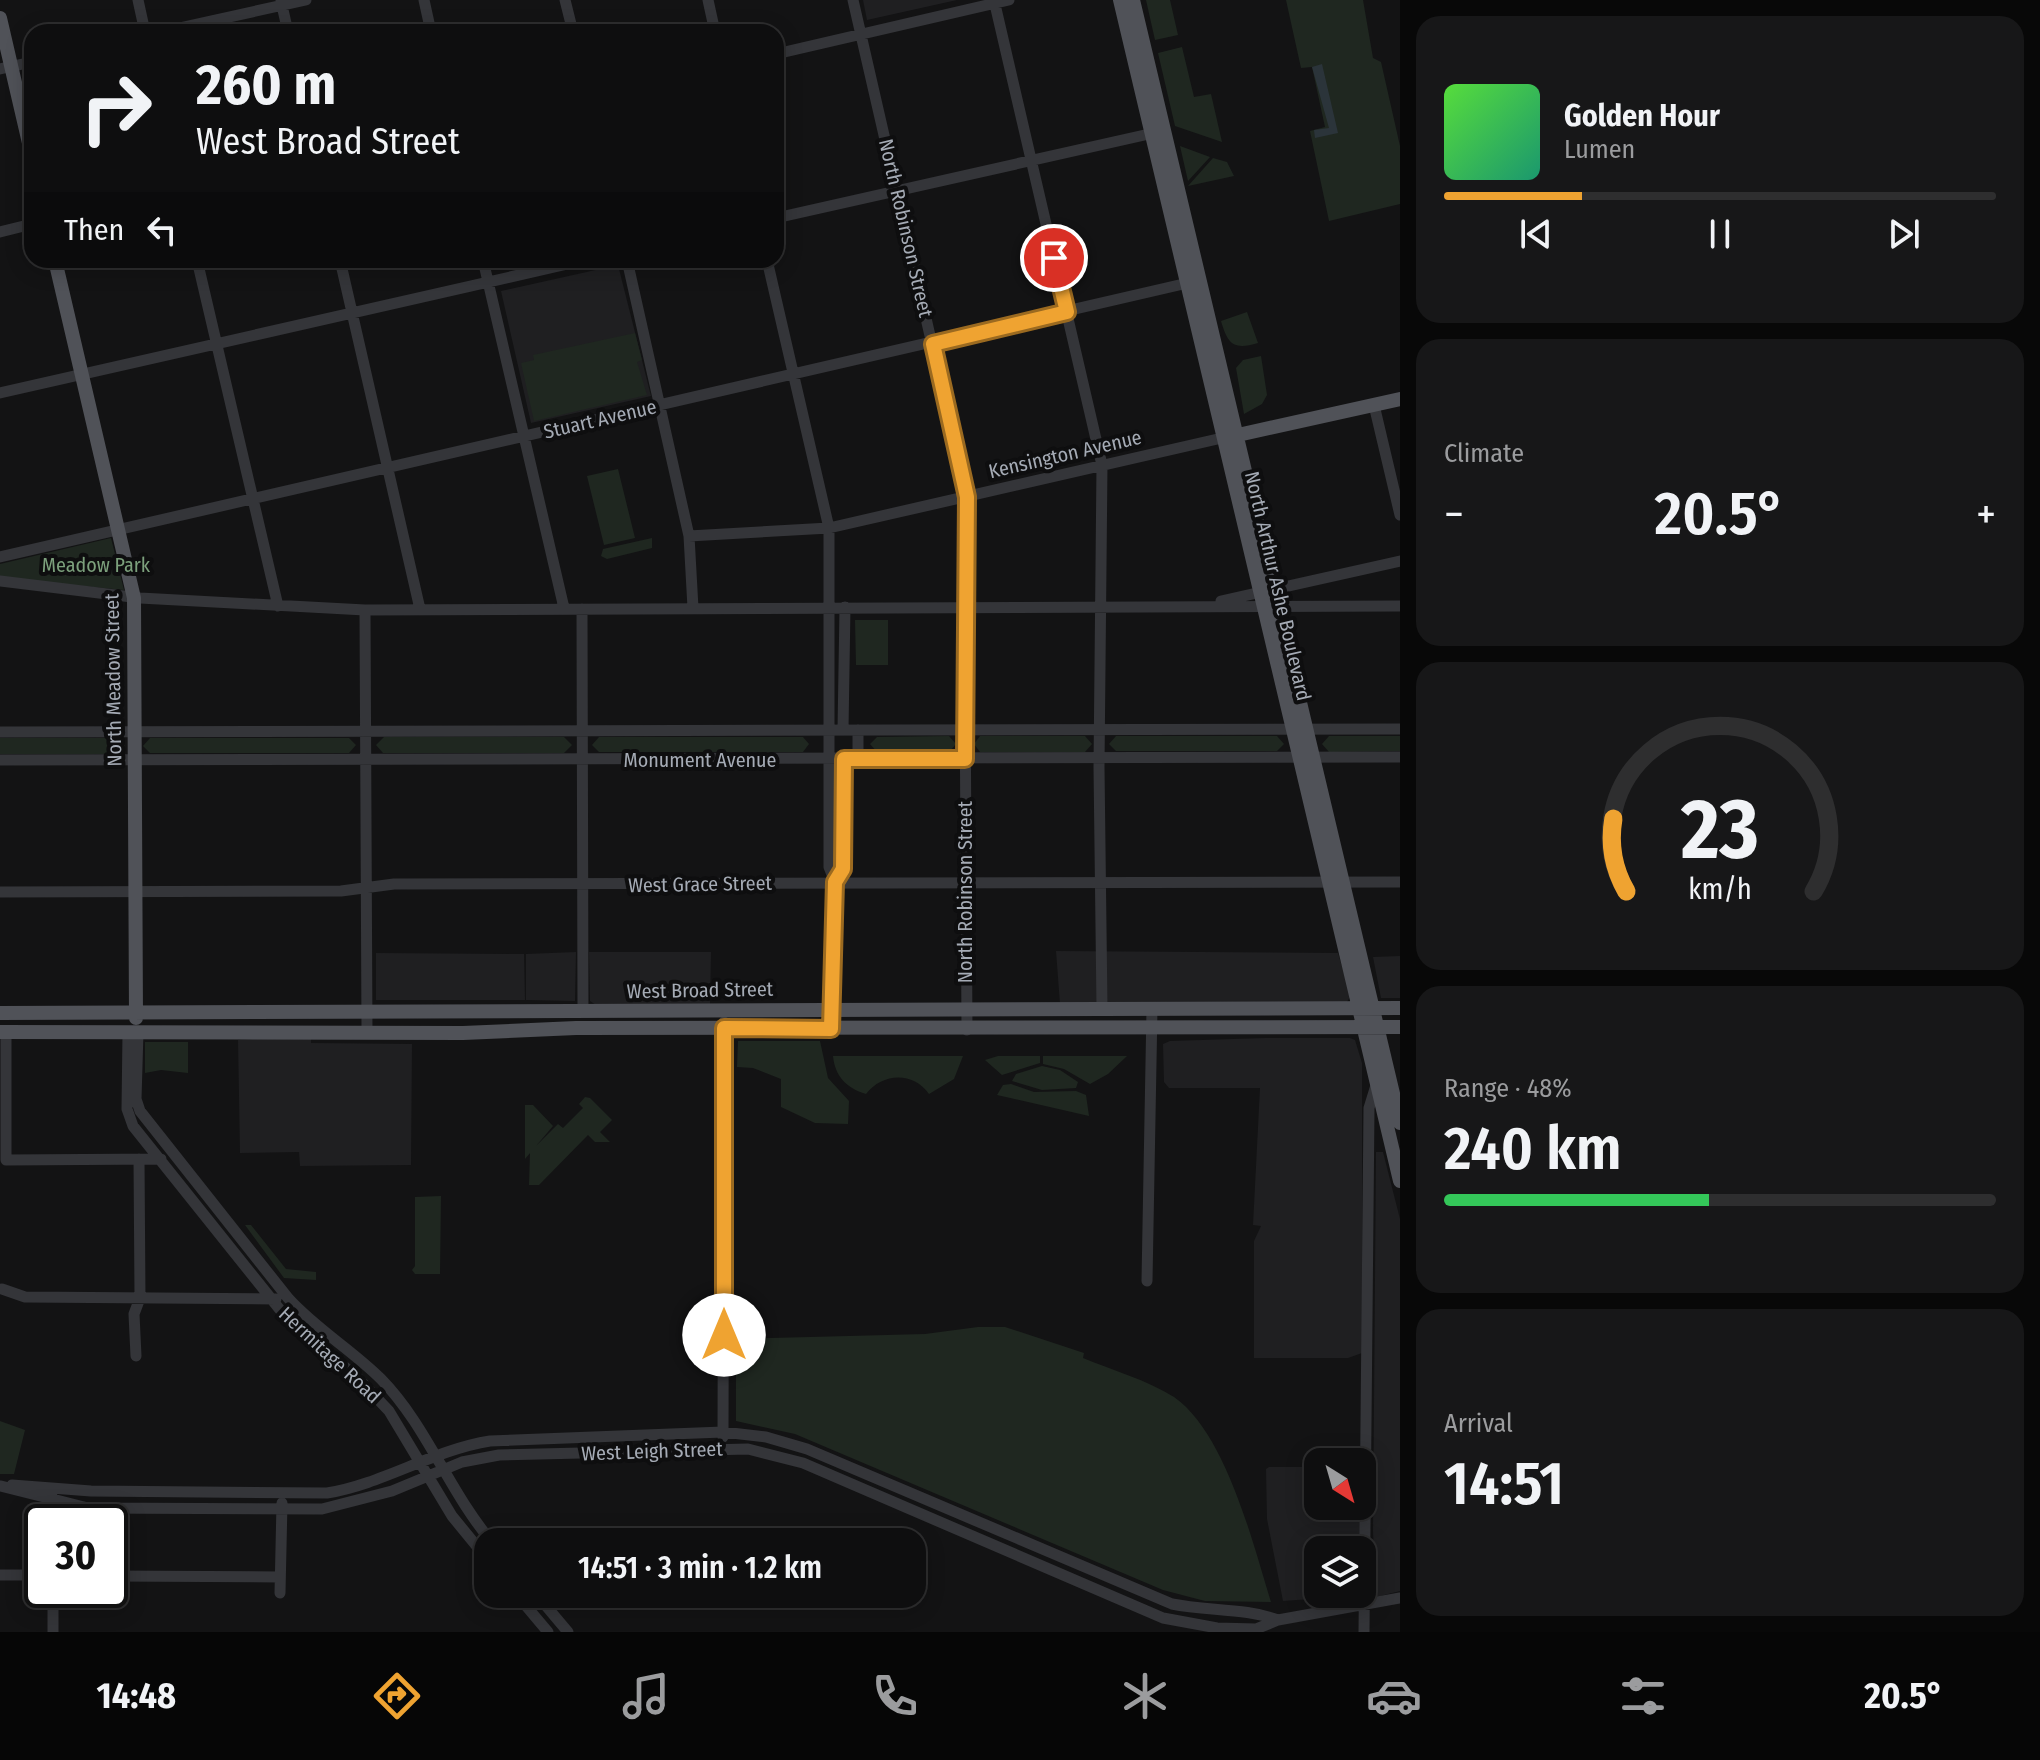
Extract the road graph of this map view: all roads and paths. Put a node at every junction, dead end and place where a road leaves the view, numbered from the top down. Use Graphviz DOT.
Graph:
graph roads {
  1 [pos="138,0"];
  2 [pos="306,0"];
  3 [pos="424,0"];
  4 [pos="565,0"];
  5 [pos="708,0"];
  6 [pos="853,0"];
  7 [pos="1009,0"];
  8 [pos="1120,0"];
  9 [pos="1133,0"];
  10 [pos="994,2"];
  11 [pos="281,3"];
  12 [pos="0,18"];
  13 [pos="143,24"];
  14 [pos="194,24"];
  15 [pos="286,24"];
  16 [pos="429,24"];
  17 [pos="571,24"];
  18 [pos="713,24"];
  19 [pos="861,35"];
  20 [pos="784,52"];
  21 [pos="6,68"];
  22 [pos="24,129"];
  23 [pos="1158,132"];
  24 [pos="1030,159"];
  25 [pos="898,190"];
  26 [pos="784,216"];
  27 [pos="24,226"];
  28 [pos="0,232"];
  29 [pos="57,268"];
  30 [pos="199,268"];
  31 [pos="342,268"];
  32 [pos="485,268"];
  33 [pos="550,268"];
  34 [pos="629,268"];
  35 [pos="769,268"];
  36 [pos="488,282"];
  37 [pos="1193,282"];
  38 [pos="1067,312"];
  39 [pos="352,314"];
  40 [pos="219,343"];
  41 [pos="933,344"];
  42 [pos="81,375"];
  43 [pos="796,376"];
  44 [pos="0,393"];
  45 [pos="1400,399"];
  46 [pos="660,405"];
  47 [pos="1374,405"];
  48 [pos="1238,435"];
  49 [pos="524,436"];
  50 [pos="1222,438"];
  51 [pos="1102,465"];
  52 [pos="388,468"];
  53 [pos="967,497"];
  54 [pos="254,499"];
  55 [pos="1400,515"];
  56 [pos="829,528"];
  57 [pos="118,529"];
  58 [pos="689,536"];
  59 [pos="0,557"];
  60 [pos="1400,561"];
  61 [pos="0,581"];
  62 [pos="1266,597"];
  63 [pos="134,598"];
  64 [pos="278,606"];
  65 [pos="1278,606"];
  66 [pos="1400,606"];
  67 [pos="830,607"];
  68 [pos="845,607"];
  69 [pos="965,607"];
  70 [pos="564,608"];
  71 [pos="693,608"];
  72 [pos="420,609"];
  73 [pos="582,609"];
  74 [pos="1101,609"];
  75 [pos="365,610"];
  76 [pos="1291,729"];
  77 [pos="1308,729"];
  78 [pos="1400,729"];
  79 [pos="829,730"];
  80 [pos="843,730"];
  81 [pos="858,730"];
  82 [pos="965,730"];
  83 [pos="1100,730"];
  84 [pos="135,731"];
  85 [pos="366,731"];
  86 [pos="582,731"];
  87 [pos="0,732"];
  88 [pos="1400,757"];
  89 [pos="1315,758"];
  90 [pos="828,759"];
  91 [pos="844,759"];
  92 [pos="858,759"];
  93 [pos="965,759"];
  94 [pos="1099,759"];
  95 [pos="1298,759"];
  96 [pos="0,760"];
  97 [pos="135,760"];
  98 [pos="366,760"];
  99 [pos="582,760"];
  100 [pos="835,882"];
  101 [pos="1101,882"];
  102 [pos="1328,882"];
  103 [pos="1344,882"];
  104 [pos="1400,882"];
  105 [pos="965,883"];
  106 [pos="580,885"];
  107 [pos="367,887"];
  108 [pos="0,892"];
  109 [pos="136,892"];
  110 [pos="1102,1008"];
  111 [pos="1152,1008"];
  112 [pos="1367,1008"];
  113 [pos="1400,1008"];
  114 [pos="724,1009"];
  115 [pos="833,1009"];
  116 [pos="966,1009"];
  117 [pos="583,1011"];
  118 [pos="135,1012"];
  119 [pos="367,1012"];
  120 [pos="0,1013"];
  121 [pos="1152,1027"];
  122 [pos="1371,1027"];
  123 [pos="1400,1027"];
  124 [pos="724,1028"];
  125 [pos="831,1029"];
  126 [pos="967,1030"];
  127 [pos="3,1032"];
  128 [pos="133,1032"];
  129 [pos="367,1032"];
  130 [pos="1377,1082"];
  131 [pos="1396,1126"];
  132 [pos="1369,1139"];
  133 [pos="139,1159"];
  134 [pos="159,1159"];
  135 [pos="179,1160"];
  136 [pos="1398,1161"];
  137 [pos="1400,1181"];
  138 [pos="1147,1281"];
  139 [pos="2,1289"];
  140 [pos="140,1298"];
  141 [pos="288,1298"];
  142 [pos="271,1299"];
  143 [pos="136,1356"];
  144 [pos="723,1432"];
  145 [pos="723,1449"];
  146 [pos="434,1457"];
  147 [pos="419,1463"];
  148 [pos="441,1470"];
  149 [pos="427,1476"];
  150 [pos="0,1486"];
  151 [pos="51,1487"];
  152 [pos="282,1494"];
  153 [pos="52,1501"];
  154 [pos="282,1509"];
  155 [pos="480,1528"];
  156 [pos="1366,1536"];
  157 [pos="474,1541"];
  158 [pos="0,1575"];
  159 [pos="24,1575"];
  160 [pos="128,1576"];
  161 [pos="280,1577"];
  162 [pos="280,1593"];
  163 [pos="1400,1598"];
  164 [pos="1376,1603"];
  165 [pos="53,1608"];
  166 [pos="528,1608"];
  167 [pos="548,1608"];
  168 [pos="1353,1608"];
  169 [pos="1365,1608"];
  170 [pos="1278,1620"];
  171 [pos="53,1632"];
  172 [pos="548,1632"];
  173 [pos="568,1632"];
  174 [pos="1364,1632"];
  1 -- 13 [label="street"];
  2 -- 11 [label="street"];
  3 -- 16 [label="street"];
  4 -- 17 [label="street"];
  5 -- 18 [label="street"];
  6 -- 19 [label="street, North Robinson Street"];
  7 -- 10 [label="street"];
  8 -- 23 [label="main road, North Arthur Ashe Boulevard"];
  9 -- 23 [label="main road, North Arthur Ashe Boulevard"];
  10 -- 19 [label="street"];
  10 -- 24 [label="street"];
  11 -- 14 [label="street"];
  11 -- 15 [label="street"];
  12 -- 21 [label="main road"];
  19 -- 20 [label="street"];
  19 -- 25 [label="street, North Robinson Street"];
  21 -- 22 [label="main road"];
  23 -- 24 [label="street"];
  23 -- 37 [label="main road, North Arthur Ashe Boulevard"];
  24 -- 25 [label="street"];
  24 -- 38 [label="street"];
  25 -- 26 [label="street"];
  25 -- 41 [label="street, North Robinson Street"];
  27 -- 28 [label="street"];
  29 -- 42 [label="main road, North Meadow Street"];
  30 -- 40 [label="street"];
  31 -- 39 [label="street"];
  32 -- 36 [label="street"];
  33 -- 36 [label="street"];
  34 -- 46 [label="street"];
  35 -- 43 [label="street"];
  36 -- 39 [label="street"];
  36 -- 49 [label="street"];
  37 -- 38 [label="street, Stuart Avenue"];
  37 -- 48 [label="main road, North Arthur Ashe Boulevard"];
  37 -- 50 [label="main road, North Arthur Ashe Boulevard"];
  38 -- 41 [label="street, Stuart Avenue"];
  38 -- 51 [label="street"];
  39 -- 40 [label="street"];
  39 -- 52 [label="street"];
  40 -- 42 [label="street"];
  40 -- 54 [label="street"];
  41 -- 43 [label="street, Stuart Avenue"];
  41 -- 53 [label="street, North Robinson Street"];
  42 -- 44 [label="street"];
  42 -- 57 [label="main road, North Meadow Street"];
  43 -- 46 [label="street, Stuart Avenue"];
  43 -- 56 [label="street"];
  45 -- 47 [label="main road, Kensington Avenue"];
  46 -- 49 [label="street, Stuart Avenue"];
  46 -- 58 [label="street"];
  47 -- 48 [label="main road, Kensington Avenue"];
  47 -- 55 [label="street"];
  48 -- 50 [label="main road, Kensington Avenue"];
  48 -- 62 [label="main road, North Arthur Ashe Boulevard"];
  49 -- 52 [label="street, Stuart Avenue"];
  49 -- 70 [label="street"];
  50 -- 51 [label="street, Kensington Avenue"];
  50 -- 62 [label="main road, North Arthur Ashe Boulevard"];
  51 -- 53 [label="street, Kensington Avenue"];
  51 -- 74 [label="street"];
  52 -- 54 [label="street, Stuart Avenue"];
  52 -- 72 [label="street"];
  53 -- 56 [label="street, Kensington Avenue"];
  53 -- 69 [label="street, North Robinson Street"];
  54 -- 57 [label="street, Stuart Avenue"];
  54 -- 64 [label="street"];
  56 -- 58 [label="street, Kensington Avenue"];
  56 -- 67 [label="street"];
  57 -- 59 [label="street, Stuart Avenue"];
  57 -- 63 [label="main road, North Meadow Street"];
  58 -- 71 [label="street"];
  60 -- 62 [label="street"];
  61 -- 63 [label="street"];
  62 -- 65 [label="main road, North Arthur Ashe Boulevard"];
  62 -- 74 [label="street"];
  62 -- 76 [label="main road, North Arthur Ashe Boulevard"];
  63 -- 64 [label="street"];
  63 -- 84 [label="main road, North Meadow Street"];
  64 -- 75 [label="street"];
  65 -- 66 [label="street"];
  65 -- 77 [label="main road, North Arthur Ashe Boulevard"];
  67 -- 68 [label="street"];
  67 -- 71 [label="street"];
  67 -- 79 [label="street"];
  68 -- 69 [label="street"];
  68 -- 80 [label="street"];
  69 -- 74 [label="street"];
  69 -- 82 [label="street, North Robinson Street"];
  70 -- 72 [label="street"];
  70 -- 73 [label="street"];
  71 -- 73 [label="street"];
  72 -- 75 [label="street"];
  73 -- 86 [label="street"];
  74 -- 83 [label="street"];
  75 -- 85 [label="street"];
  76 -- 77 [label="street, Monument Avenue"];
  76 -- 83 [label="street, Monument Avenue"];
  76 -- 95 [label="main road, North Arthur Ashe Boulevard"];
  77 -- 78 [label="street, Monument Avenue"];
  77 -- 89 [label="main road, North Arthur Ashe Boulevard"];
  79 -- 80 [label="street, Monument Avenue"];
  79 -- 86 [label="street, Monument Avenue"];
  79 -- 90 [label="street"];
  80 -- 81 [label="street, Monument Avenue"];
  81 -- 82 [label="street, Monument Avenue"];
  81 -- 92 [label="street"];
  82 -- 83 [label="street, Monument Avenue"];
  82 -- 93 [label="street, North Robinson Street"];
  83 -- 94 [label="street"];
  84 -- 85 [label="street, Monument Avenue"];
  84 -- 87 [label="street, Monument Avenue"];
  84 -- 97 [label="main road, North Meadow Street"];
  85 -- 86 [label="street, Monument Avenue"];
  85 -- 98 [label="street"];
  86 -- 99 [label="street"];
  88 -- 89 [label="street, Monument Avenue"];
  89 -- 95 [label="street, Monument Avenue"];
  89 -- 103 [label="main road, North Arthur Ashe Boulevard"];
  90 -- 91 [label="street, Monument Avenue"];
  90 -- 99 [label="street, Monument Avenue"];
  90 -- 100 [label="street"];
  91 -- 92 [label="street, Monument Avenue"];
  91 -- 100 [label="street"];
  92 -- 93 [label="street, Monument Avenue"];
  93 -- 94 [label="street, Monument Avenue"];
  93 -- 105 [label="street, North Robinson Street"];
  94 -- 95 [label="street, Monument Avenue"];
  94 -- 101 [label="street"];
  95 -- 102 [label="main road, North Arthur Ashe Boulevard"];
  96 -- 97 [label="street, Monument Avenue"];
  97 -- 98 [label="street, Monument Avenue"];
  97 -- 109 [label="main road, North Meadow Street"];
  98 -- 99 [label="street, Monument Avenue"];
  98 -- 107 [label="street"];
  99 -- 106 [label="street"];
  100 -- 105 [label="street, West Grace Street"];
  100 -- 106 [label="street, West Grace Street"];
  100 -- 115 [label="street"];
  101 -- 102 [label="street, West Grace Street"];
  101 -- 105 [label="street, West Grace Street"];
  101 -- 110 [label="street"];
  102 -- 103 [label="street, West Grace Street"];
  102 -- 112 [label="main road, North Arthur Ashe Boulevard"];
  103 -- 104 [label="street, West Grace Street"];
  103 -- 112 [label="main road, North Arthur Ashe Boulevard"];
  105 -- 116 [label="street, North Robinson Street"];
  106 -- 107 [label="street, West Grace Street"];
  106 -- 117 [label="street"];
  107 -- 109 [label="street, West Grace Street"];
  107 -- 119 [label="street"];
  108 -- 109 [label="street, West Grace Street"];
  109 -- 118 [label="main road, North Meadow Street"];
  110 -- 111 [label="main road, West Broad Street"];
  110 -- 116 [label="main road, West Broad Street"];
  111 -- 112 [label="main road, West Broad Street"];
  111 -- 121 [label="street"];
  112 -- 113 [label="main road, West Broad Street"];
  112 -- 122 [label="main road, North Arthur Ashe Boulevard"];
  114 -- 115 [label="main road, West Broad Street"];
  114 -- 117 [label="main road, West Broad Street"];
  114 -- 124 [label="street"];
  115 -- 116 [label="main road, West Broad Street"];
  115 -- 125 [label="street"];
  116 -- 126 [label="street, North Robinson Street"];
  117 -- 119 [label="main road, West Broad Street"];
  118 -- 119 [label="main road, West Broad Street"];
  118 -- 120 [label="main road, West Broad Street"];
  118 -- 128 [label="main road, North Meadow Street"];
  119 -- 129 [label="street"];
  121 -- 122 [label="main road, West Broad Street"];
  121 -- 126 [label="main road, West Broad Street"];
  121 -- 138 [label="street"];
  122 -- 123 [label="main road, West Broad Street"];
  122 -- 130 [label="main road, North Arthur Ashe Boulevard"];
  122 -- 131 [label="main road, North Arthur Ashe Boulevard"];
  124 -- 125 [label="main road, West Broad Street"];
  124 -- 129 [label="main road, West Broad Street"];
  124 -- 144 [label="street"];
  125 -- 126 [label="main road, West Broad Street"];
  127 -- 128 [label="main road, West Broad Street"];
  127 -- 133 [label="street"];
  128 -- 129 [label="main road, West Broad Street"];
  128 -- 134 [label="street, North Meadow Street"];
  128 -- 135 [label="street, North Meadow Street"];
  130 -- 131 [label="main road, North Arthur Ashe Boulevard"];
  130 -- 132 [label="street"];
  131 -- 132 [label="street"];
  131 -- 136 [label="main road, North Arthur Ashe Boulevard"];
  132 -- 156 [label="street"];
  133 -- 134 [label="street"];
  133 -- 140 [label="street"];
  134 -- 135 [label="street"];
  134 -- 142 [label="street, Hermitage Road"];
  135 -- 141 [label="street, Hermitage Road"];
  136 -- 137 [label="main road, North Arthur Ashe Boulevard"];
  139 -- 140 [label="street"];
  140 -- 142 [label="street"];
  140 -- 143 [label="street"];
  141 -- 142 [label="street"];
  141 -- 146 [label="street, Hermitage Road"];
  142 -- 147 [label="street, Hermitage Road"];
  144 -- 145 [label="street"];
  144 -- 146 [label="street, West Leigh Street"];
  144 -- 170 [label="street, West Leigh Street"];
  145 -- 148 [label="street, West Leigh Street"];
  145 -- 170 [label="street, West Leigh Street"];
  146 -- 147 [label="street, West Leigh Street"];
  146 -- 148 [label="street, Hermitage Road"];
  147 -- 149 [label="street, Hermitage Road"];
  147 -- 152 [label="street, West Leigh Street"];
  148 -- 149 [label="street, West Leigh Street"];
  148 -- 155 [label="street, Hermitage Road"];
  149 -- 154 [label="street, West Leigh Street"];
  149 -- 157 [label="street, Hermitage Road"];
  150 -- 151 [label="street, West Leigh Street"];
  150 -- 153 [label="street, West Leigh Street"];
  151 -- 152 [label="street, West Leigh Street"];
  151 -- 153 [label="street"];
  152 -- 154 [label="street"];
  153 -- 154 [label="street, West Leigh Street"];
  154 -- 161 [label="street"];
  158 -- 159 [label="street"];
  160 -- 161 [label="street"];
  161 -- 162 [label="street"];
  163 -- 164 [label="street, West Leigh Street"];
  165 -- 171 [label="street"];
  166 -- 172 [label="street"];
  167 -- 173 [label="street"];
  168 -- 170 [label="street, West Leigh Street"];
  169 -- 174 [label="street"];
}
